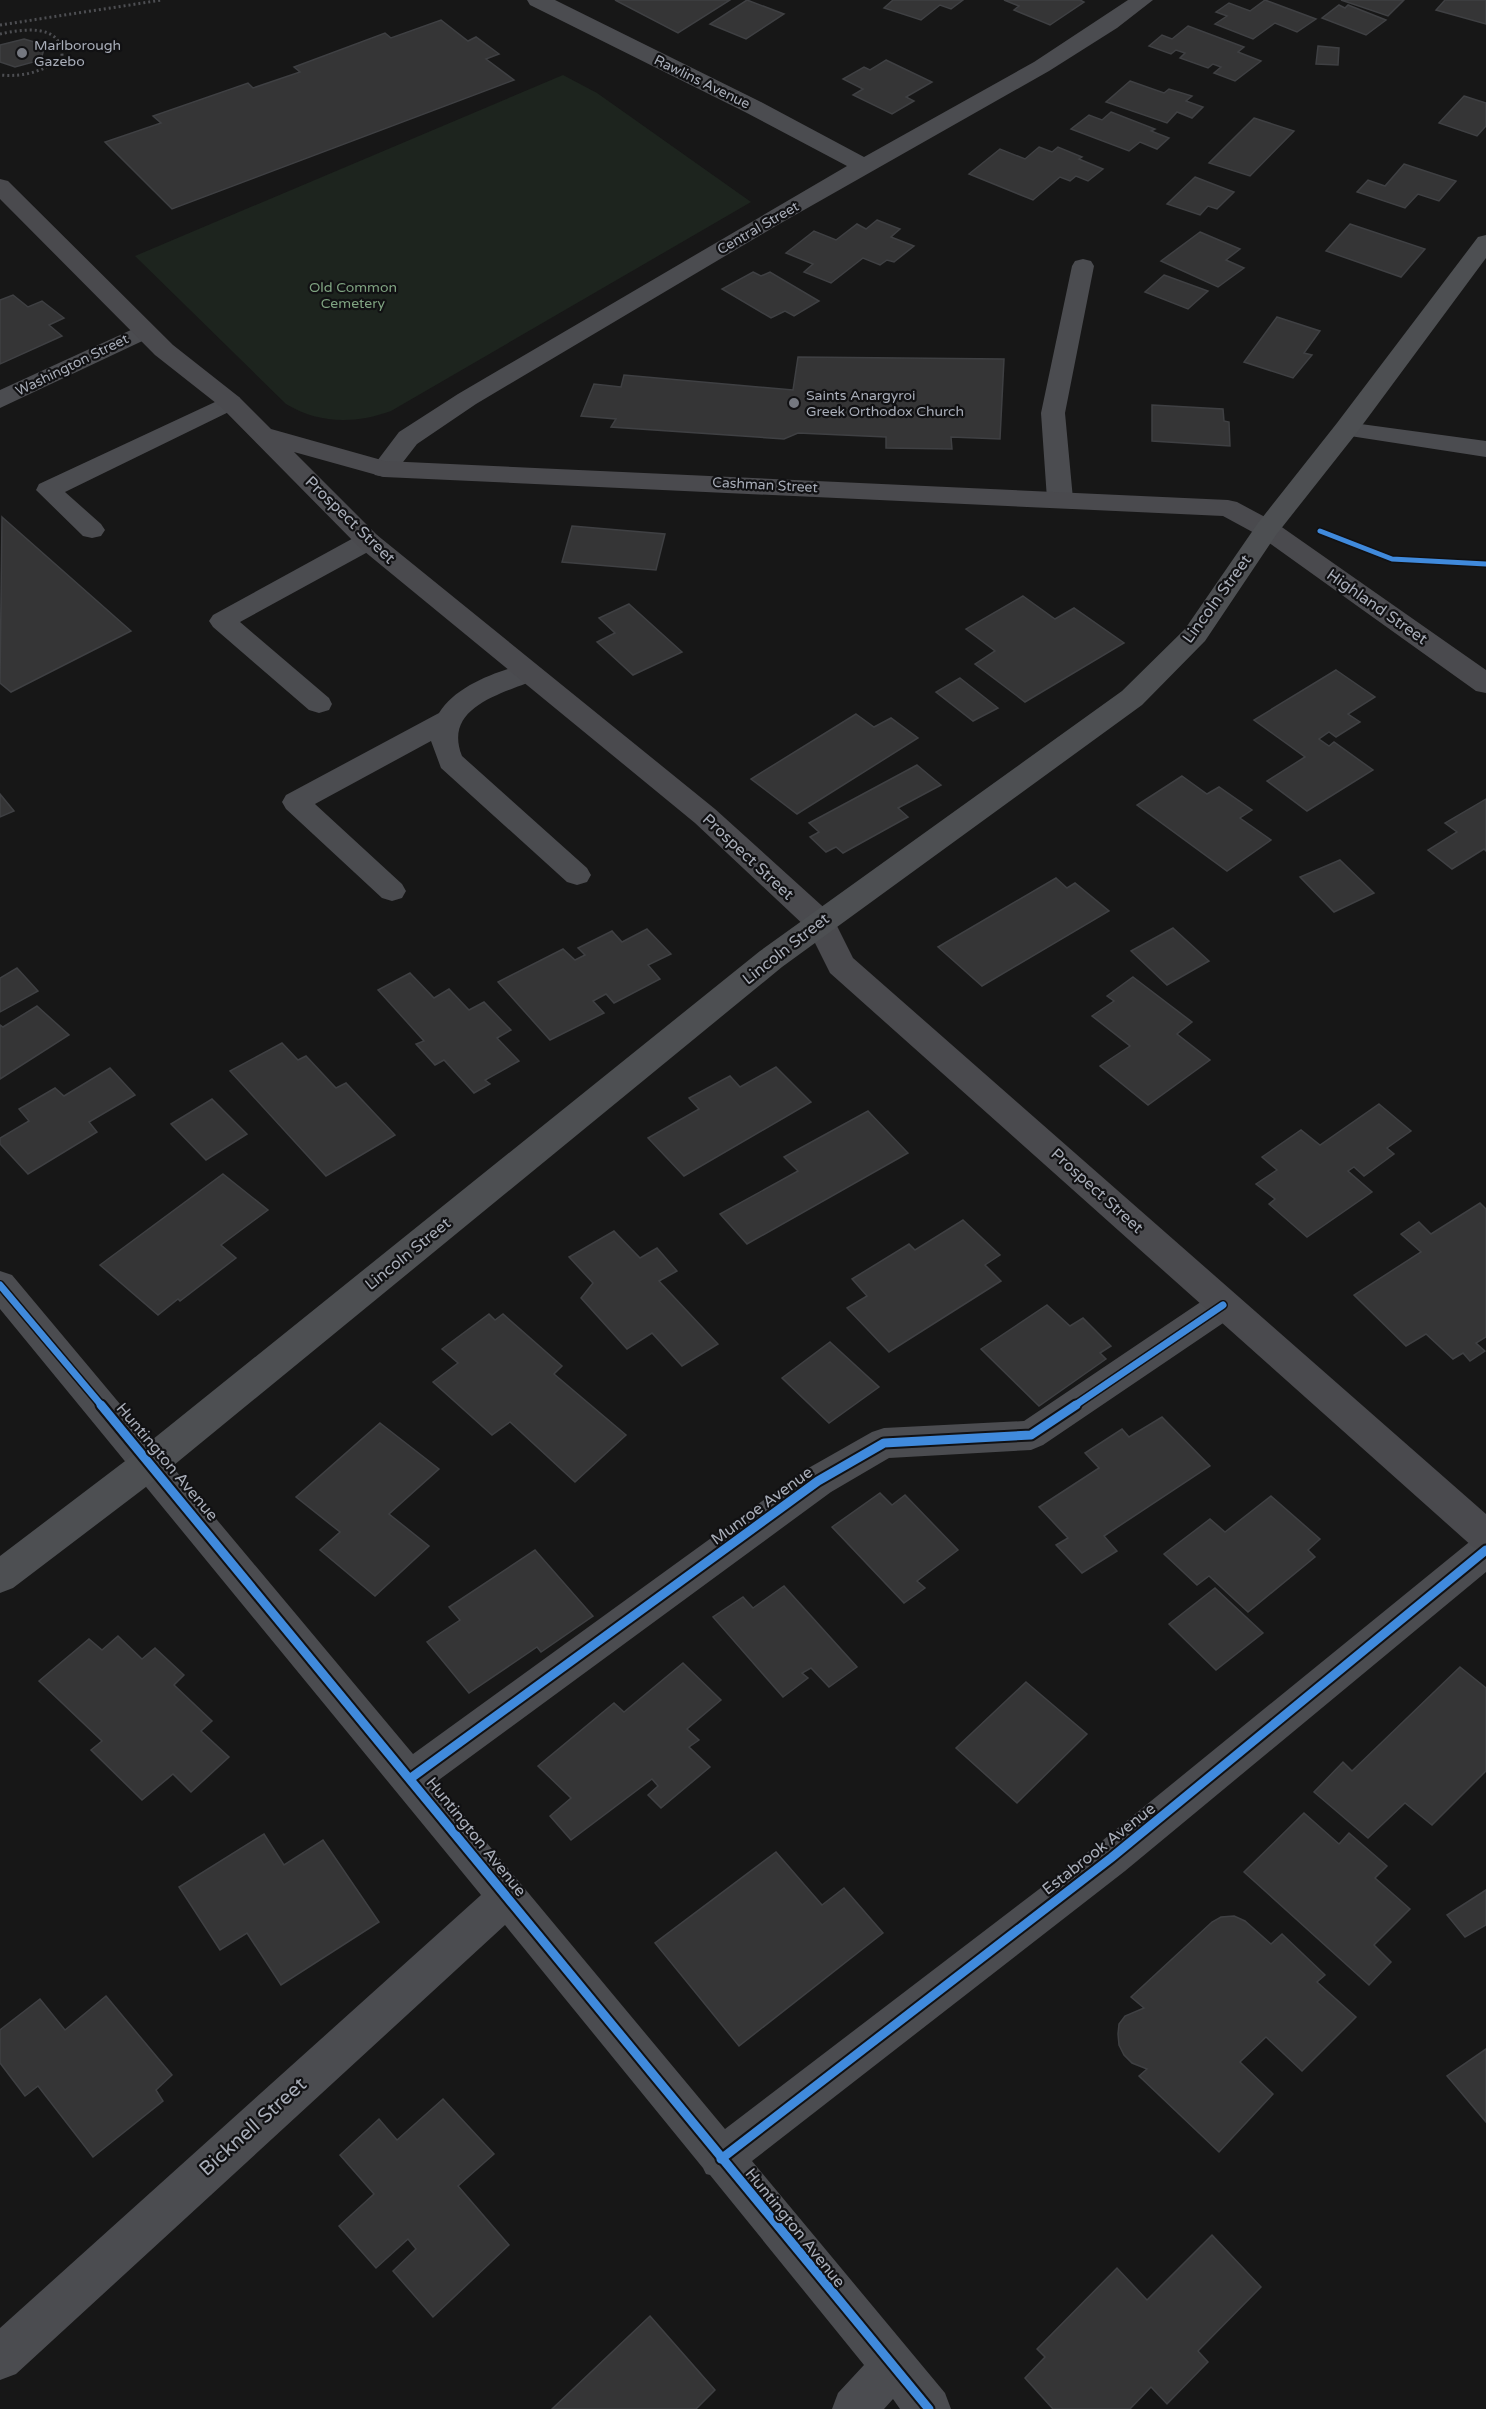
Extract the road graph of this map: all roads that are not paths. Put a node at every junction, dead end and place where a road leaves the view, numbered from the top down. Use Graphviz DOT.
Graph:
graph roads {
  1 [pos="538,0"];
  2 [pos="1142,0"];
  3 [pos="864,166"];
  4 [pos="0,186"];
  5 [pos="1486,242"];
  6 [pos="1083,266"];
  7 [pos="144,331"];
  8 [pos="0,400"];
  9 [pos="230,402"];
  10 [pos="1346,429"];
  11 [pos="262,434"];
  12 [pos="1486,449"];
  13 [pos="384,470"];
  14 [pos="1060,499"];
  15 [pos="1267,529"];
  16 [pos="92,530"];
  17 [pos="368,541"];
  18 [pos="528,672"];
  19 [pos="1486,684"];
  20 [pos="319,704"];
  21 [pos="448,720"];
  22 [pos="577,875"];
  23 [pos="392,891"];
  24 [pos="820,922"];
  25 [pos="0,1285"];
  26 [pos="1223,1305"];
  27 [pos="150,1463"];
  28 [pos="1486,1536"];
  29 [pos="1486,1550"];
  30 [pos="0,1577"];
  31 [pos="411,1778"];
  32 [pos="507,1897"];
  33 [pos="721,2159"];
  34 [pos="0,2358"];
  35 [pos="892,2367"];
  36 [pos="854,2409"];
  37 [pos="929,2409"];
  1 -- 3 [label="street, Rawlins Avenue"];
  2 -- 3 [label="street, Central Street"];
  3 -- 13 [label="street, Central Street"];
  4 -- 7 [label="main road, Prospect Street"];
  5 -- 10 [label="main road, Lincoln Street"];
  6 -- 14 [label="lane"];
  7 -- 8 [label="street, Washington Street"];
  7 -- 9 [label="main road, Prospect Street"];
  9 -- 11 [label="main road, Prospect Street"];
  9 -- 16 [label="lane"];
  10 -- 12 [label="lane"];
  10 -- 15 [label="main road, Lincoln Street"];
  11 -- 13 [label="main road, Cashman Street"];
  11 -- 17 [label="main road, Prospect Street"];
  13 -- 14 [label="main road, Cashman Street"];
  14 -- 15 [label="main road, Cashman Street"];
  15 -- 19 [label="main road, Highland Street"];
  15 -- 24 [label="main road, Lincoln Street"];
  17 -- 18 [label="main road, Prospect Street"];
  17 -- 20 [label="lane"];
  18 -- 21 [label="lane"];
  18 -- 24 [label="main road, Prospect Street"];
  21 -- 22 [label="lane"];
  21 -- 23 [label="lane"];
  24 -- 26 [label="main road, Prospect Street"];
  24 -- 27 [label="main road, Lincoln Street"];
  25 -- 27 [label="street, Huntington Avenue"];
  26 -- 28 [label="main road, Prospect Street"];
  26 -- 31 [label="street, Munroe Avenue"];
  27 -- 30 [label="main road, Lincoln Street"];
  27 -- 31 [label="street, Huntington Avenue"];
  29 -- 33 [label="street, Estabrook Avenue"];
  31 -- 32 [label="street, Huntington Avenue"];
  32 -- 33 [label="street, Huntington Avenue"];
  32 -- 34 [label="street, Bicknell Street"];
  33 -- 35 [label="street, Huntington Avenue"];
  35 -- 36 [label="street"];
  35 -- 37 [label="street, Huntington Avenue"];
}
